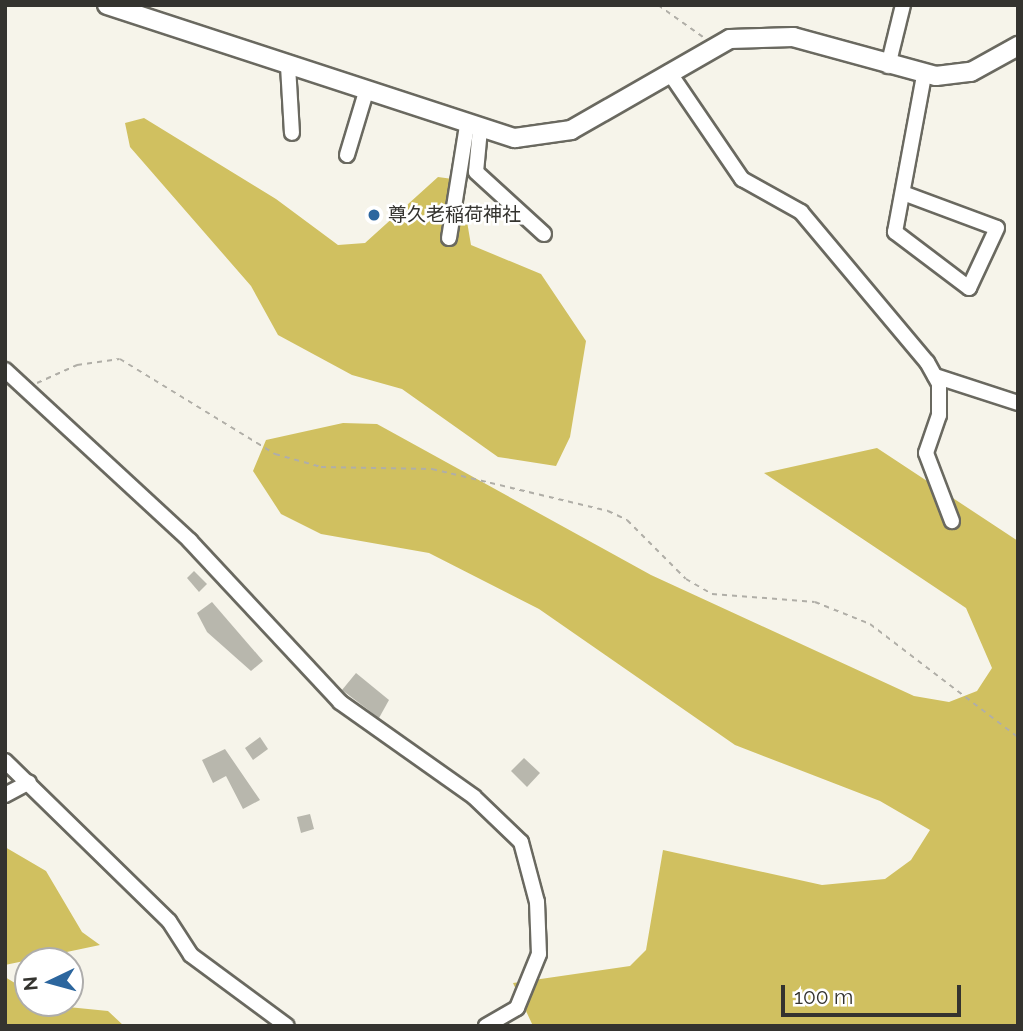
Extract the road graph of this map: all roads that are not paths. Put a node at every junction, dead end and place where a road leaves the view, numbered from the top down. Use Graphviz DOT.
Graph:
graph roads {
  1 [pos="107,5"];
  2 [pos="902,5"];
  3 [pos="1018,46"];
  4 [pos="288,66"];
  5 [pos="888,66"];
  6 [pos="668,72"];
  7 [pos="924,75"];
  8 [pos="366,92"];
  9 [pos="473,127"];
  10 [pos="292,133"];
  11 [pos="347,155"];
  12 [pos="903,193"];
  13 [pos="544,234"];
  14 [pos="449,238"];
  15 [pos="5,370"];
  16 [pos="935,376"];
  17 [pos="1018,403"];
  18 [pos="952,521"];
  19 [pos="5,761"];
  20 [pos="29,782"];
  21 [pos="5,796"];
  22 [pos="287,1026"];
  23 [pos="486,1026"];
  1 -- 4 [label="street"];
  2 -- 5 [label="street"];
  3 -- 7 [label="street"];
  4 -- 8 [label="street"];
  4 -- 10 [label="street"];
  5 -- 6 [label="street"];
  5 -- 7 [label="street"];
  6 -- 9 [label="street"];
  6 -- 16 [label="street"];
  7 -- 12 [label="street"];
  8 -- 9 [label="street"];
  8 -- 11 [label="street"];
  9 -- 13 [label="street"];
  9 -- 14 [label="street"];
  12 -- 12 [label="street"];
  15 -- 23 [label="street"];
  16 -- 17 [label="street"];
  16 -- 18 [label="street"];
  19 -- 20 [label="street"];
  20 -- 21 [label="street"];
  20 -- 22 [label="street"];
}
